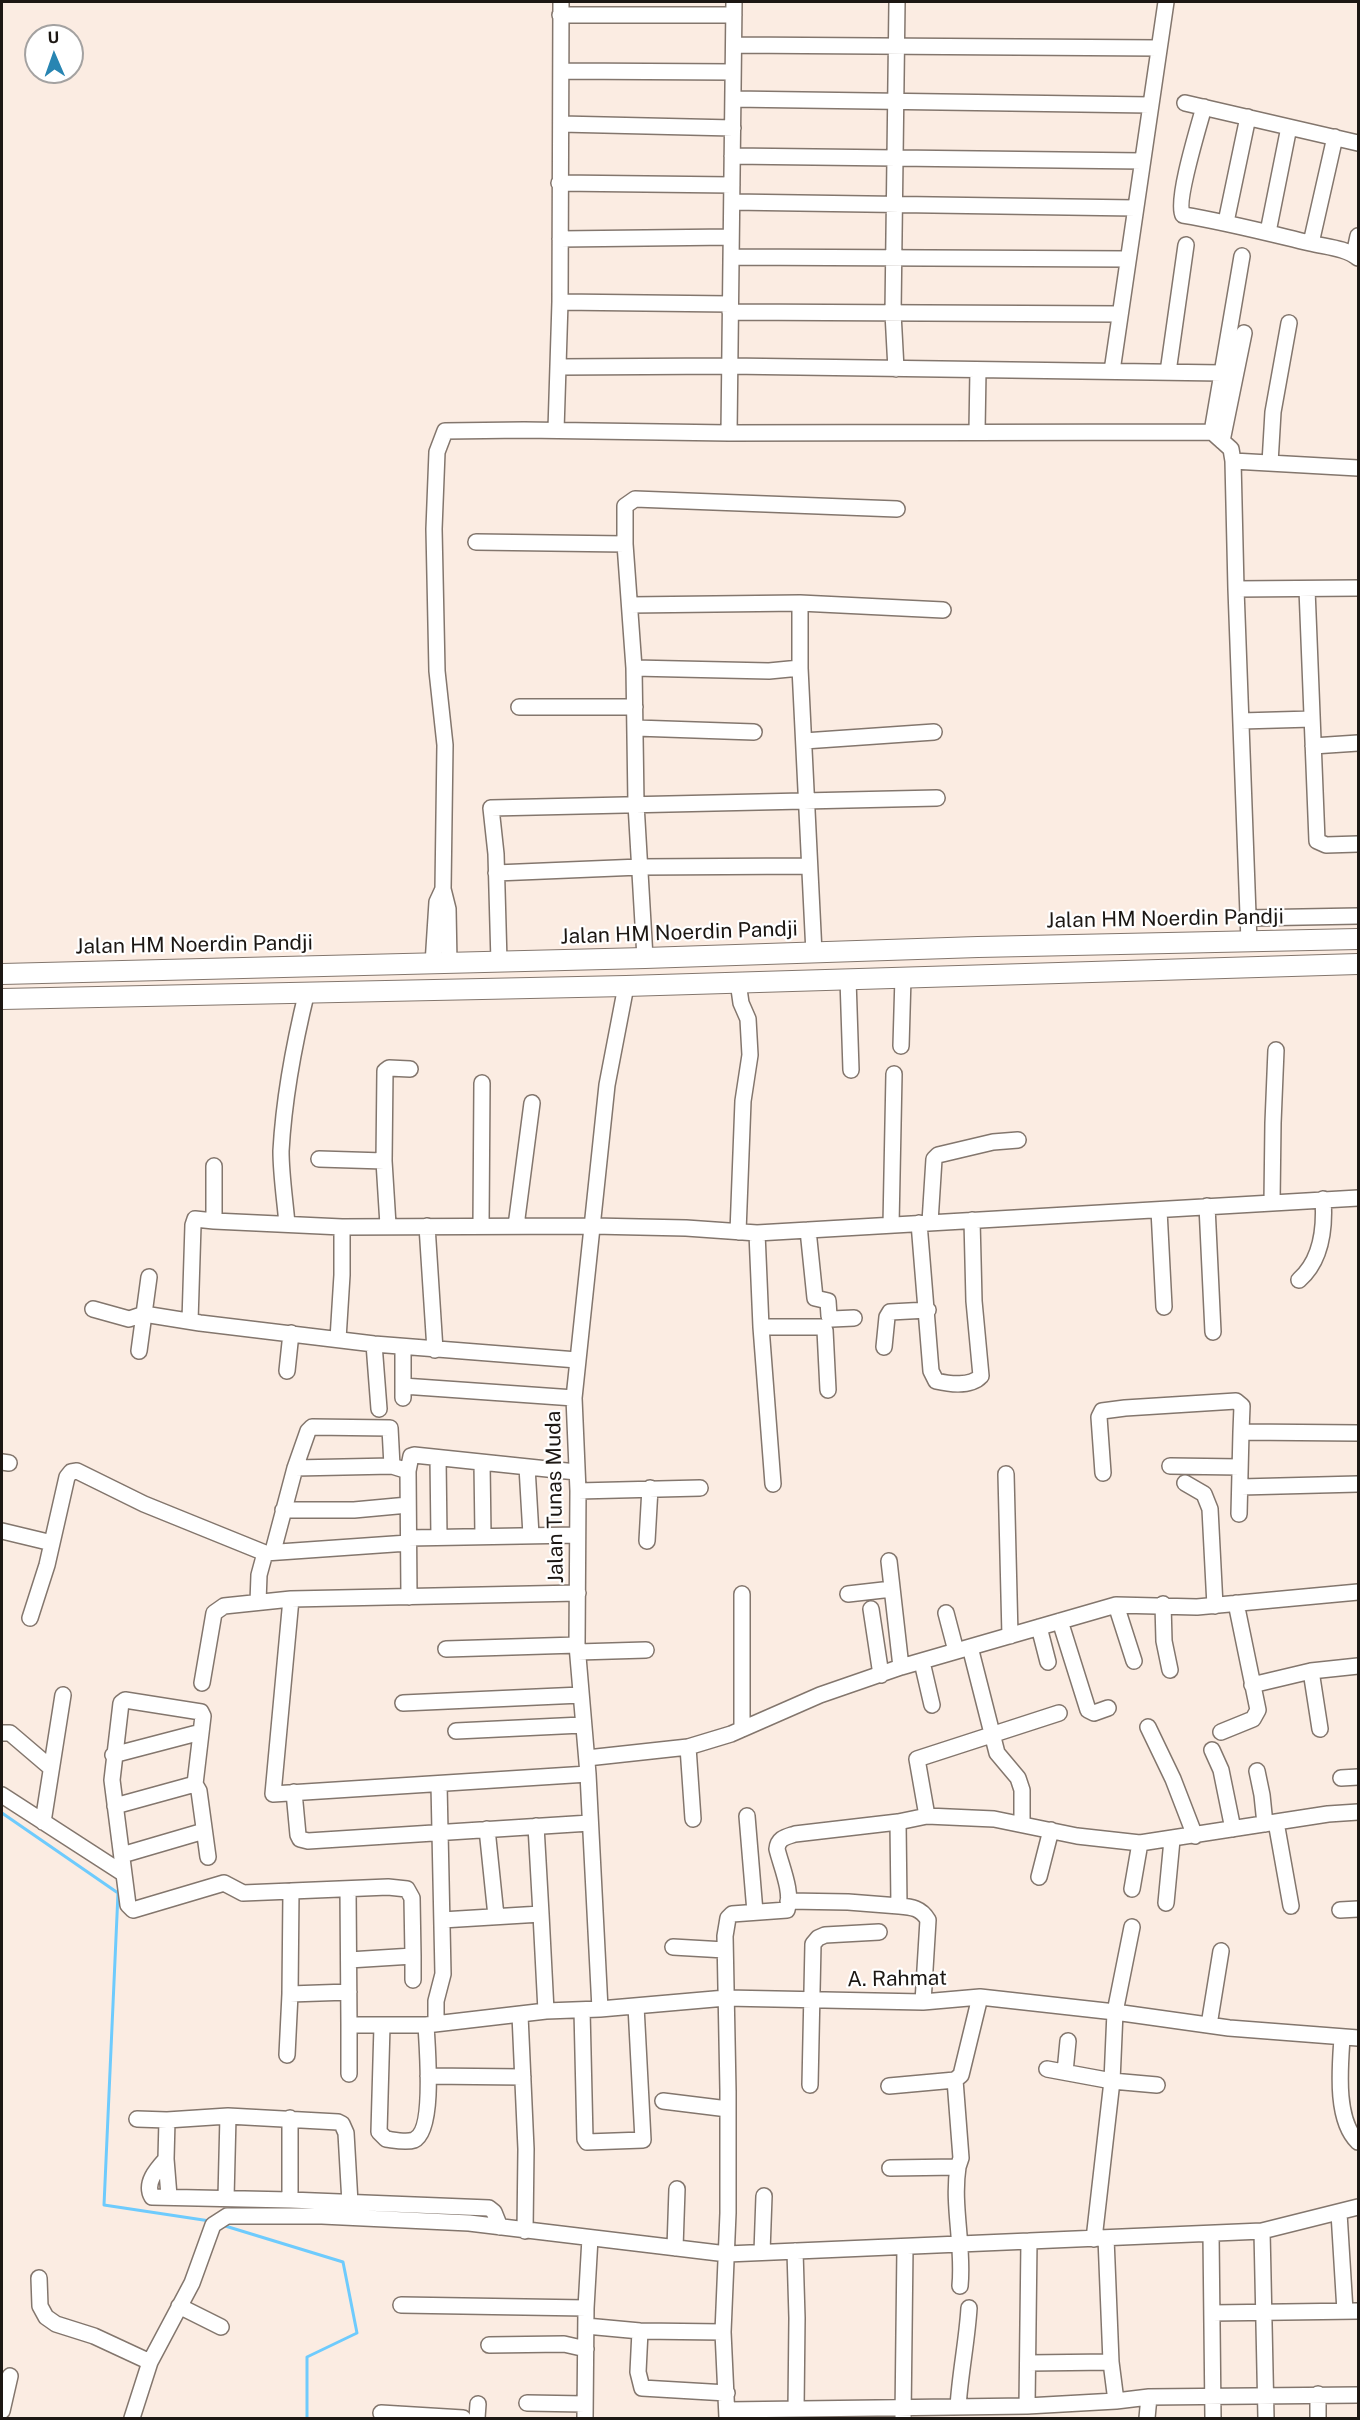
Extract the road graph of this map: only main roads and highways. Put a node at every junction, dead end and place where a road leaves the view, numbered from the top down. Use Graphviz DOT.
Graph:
graph roads {
  1 [pos="1359,939"];
  2 [pos="1248,942"];
  3 [pos="1359,964"];
  4 [pos="1248,967"];
  5 [pos="2,974"];
  6 [pos="2,999"];
  1 -- 2 [label="main road, Jalan HM Noerdin Pandji"];
  2 -- 4 [label="main road"];
  2 -- 5 [label="main road, Jalan HM Noerdin Pandji"];
  3 -- 4 [label="main road"];
  4 -- 6 [label="main road"];
}
